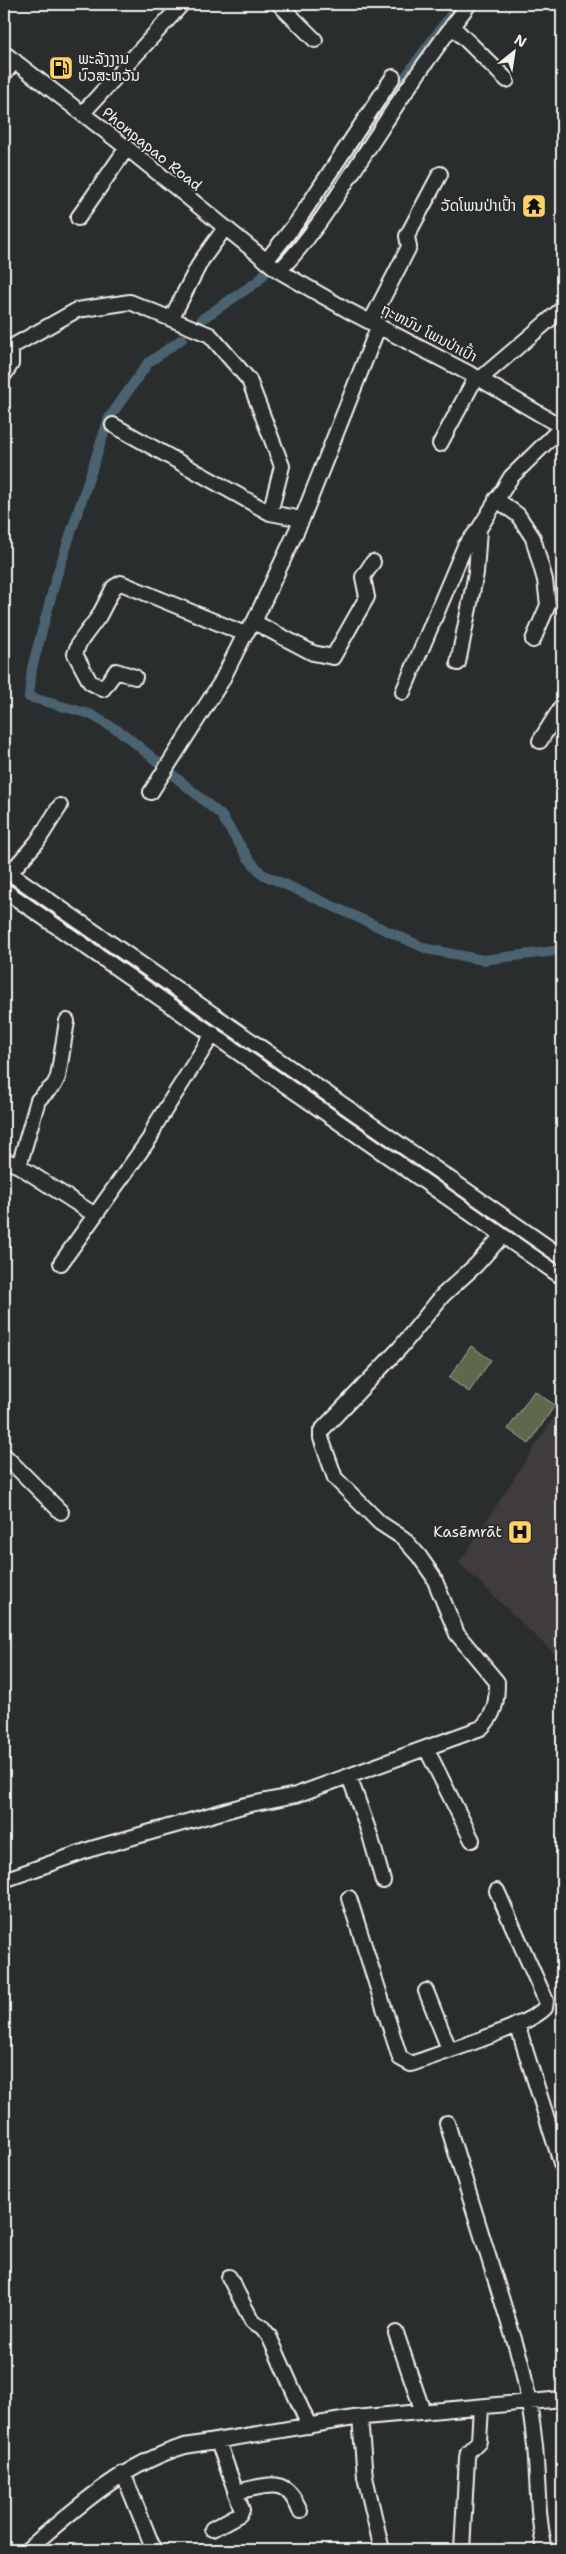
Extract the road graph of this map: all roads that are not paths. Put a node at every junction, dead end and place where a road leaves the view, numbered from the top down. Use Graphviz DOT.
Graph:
graph roads {
  1 [pos="279,4"];
  2 [pos="469,4"];
  3 [pos="179,5"];
  4 [pos="452,26"];
  5 [pos="315,40"];
  6 [pos="9,57"];
  7 [pos="4,74"];
  8 [pos="392,77"];
  9 [pos="507,80"];
  10 [pos="82,114"];
  11 [pos="127,148"];
  12 [pos="440,174"];
  13 [pos="78,218"];
  14 [pos="225,228"];
  15 [pos="271,265"];
  16 [pos="562,309"];
  17 [pos="171,319"];
  18 [pos="375,323"];
  19 [pos="7,349"];
  20 [pos="4,375"];
  21 [pos="478,378"];
  22 [pos="113,424"];
  23 [pos="562,427"];
  24 [pos="440,444"];
  25 [pos="496,498"];
  26 [pos="270,513"];
  27 [pos="302,518"];
  28 [pos="479,529"];
  29 [pos="373,562"];
  30 [pos="254,622"];
  31 [pos="245,634"];
  32 [pos="533,640"];
  33 [pos="458,663"];
  34 [pos="135,677"];
  35 [pos="403,692"];
  36 [pos="562,706"];
  37 [pos="540,741"];
  38 [pos="151,792"];
  39 [pos="60,806"];
  40 [pos="7,871"];
  41 [pos="4,890"];
  42 [pos="67,1021"];
  43 [pos="213,1034"];
  44 [pos="4,1160"];
  45 [pos="19,1166"];
  46 [pos="95,1215"];
  47 [pos="502,1236"];
  48 [pos="562,1256"];
  49 [pos="61,1263"];
  50 [pos="562,1277"];
  51 [pos="4,1455"];
  52 [pos="60,1512"];
  53 [pos="426,1748"];
  54 [pos="349,1776"];
  55 [pos="472,1840"];
  56 [pos="4,1880"];
  57 [pos="383,1880"];
  58 [pos="497,1891"];
  59 [pos="349,1898"];
  60 [pos="426,1991"];
  61 [pos="517,2024"];
  62 [pos="450,2049"];
  63 [pos="447,2123"];
  64 [pos="562,2166"];
  65 [pos="230,2277"];
  66 [pos="396,2333"];
  67 [pos="562,2399"];
  68 [pos="530,2402"];
  69 [pos="481,2407"];
  70 [pos="423,2412"];
  71 [pos="360,2418"];
  72 [pos="308,2426"];
  73 [pos="218,2441"];
  74 [pos="124,2473"];
  75 [pos="235,2492"];
  76 [pos="300,2511"];
  77 [pos="212,2529"];
  78 [pos="36,2547"];
  79 [pos="154,2550"];
  80 [pos="382,2550"];
  81 [pos="462,2550"];
  82 [pos="545,2550"];
  1 -- 5 [label="street"];
  2 -- 4 [label="street"];
  3 -- 10 [label="street"];
  4 -- 9 [label="street"];
  4 -- 15 [label="street"];
  6 -- 7 [label="street"];
  6 -- 10 [label="street, Phonpapao Road"];
  8 -- 15 [label="street"];
  10 -- 11 [label="street, Phonpapao Road"];
  11 -- 13 [label="street"];
  11 -- 14 [label="street, Phonpapao Road"];
  12 -- 18 [label="street"];
  14 -- 15 [label="street, Phonpapao Road"];
  14 -- 17 [label="street"];
  15 -- 18 [label="street, ຖະຫນົນ ໂພນປ່າເປົ້າ"];
  16 -- 21 [label="street"];
  17 -- 19 [label="street"];
  17 -- 26 [label="street"];
  18 -- 21 [label="street, ຖະຫນົນ ໂພນປ່າເປົ້າ"];
  18 -- 27 [label="street"];
  19 -- 20 [label="street"];
  21 -- 23 [label="street, ຖະຫນົນ ໂພນປ່າເປົ້າ"];
  21 -- 24 [label="street"];
  22 -- 26 [label="street"];
  23 -- 25 [label="street"];
  25 -- 28 [label="street"];
  25 -- 32 [label="street"];
  26 -- 27 [label="street"];
  27 -- 30 [label="street"];
  28 -- 33 [label="street"];
  28 -- 35 [label="street"];
  29 -- 30 [label="street"];
  30 -- 31 [label="street"];
  31 -- 34 [label="street"];
  31 -- 38 [label="street"];
  36 -- 37 [label="street"];
  39 -- 40 [label="street"];
  40 -- 48 [label="street"];
  41 -- 43 [label="street"];
  42 -- 45 [label="street"];
  43 -- 46 [label="street"];
  43 -- 47 [label="street"];
  44 -- 45 [label="street"];
  45 -- 46 [label="street"];
  46 -- 49 [label="street"];
  47 -- 50 [label="street"];
  47 -- 53 [label="street"];
  51 -- 52 [label="street"];
  53 -- 54 [label="street"];
  53 -- 55 [label="street"];
  54 -- 56 [label="street"];
  54 -- 57 [label="street"];
  58 -- 61 [label="street"];
  59 -- 62 [label="street"];
  60 -- 62 [label="street"];
  61 -- 62 [label="street"];
  61 -- 64 [label="street"];
  63 -- 68 [label="street"];
  65 -- 72 [label="street"];
  66 -- 70 [label="street"];
  67 -- 68 [label="street"];
  68 -- 69 [label="street"];
  68 -- 82 [label="street"];
  69 -- 70 [label="street"];
  69 -- 81 [label="street"];
  70 -- 71 [label="street"];
  71 -- 72 [label="street"];
  71 -- 80 [label="street"];
  72 -- 73 [label="street"];
  73 -- 74 [label="street"];
  73 -- 75 [label="street"];
  74 -- 78 [label="street"];
  74 -- 79 [label="street"];
  75 -- 76 [label="street"];
  75 -- 77 [label="street"];
}
